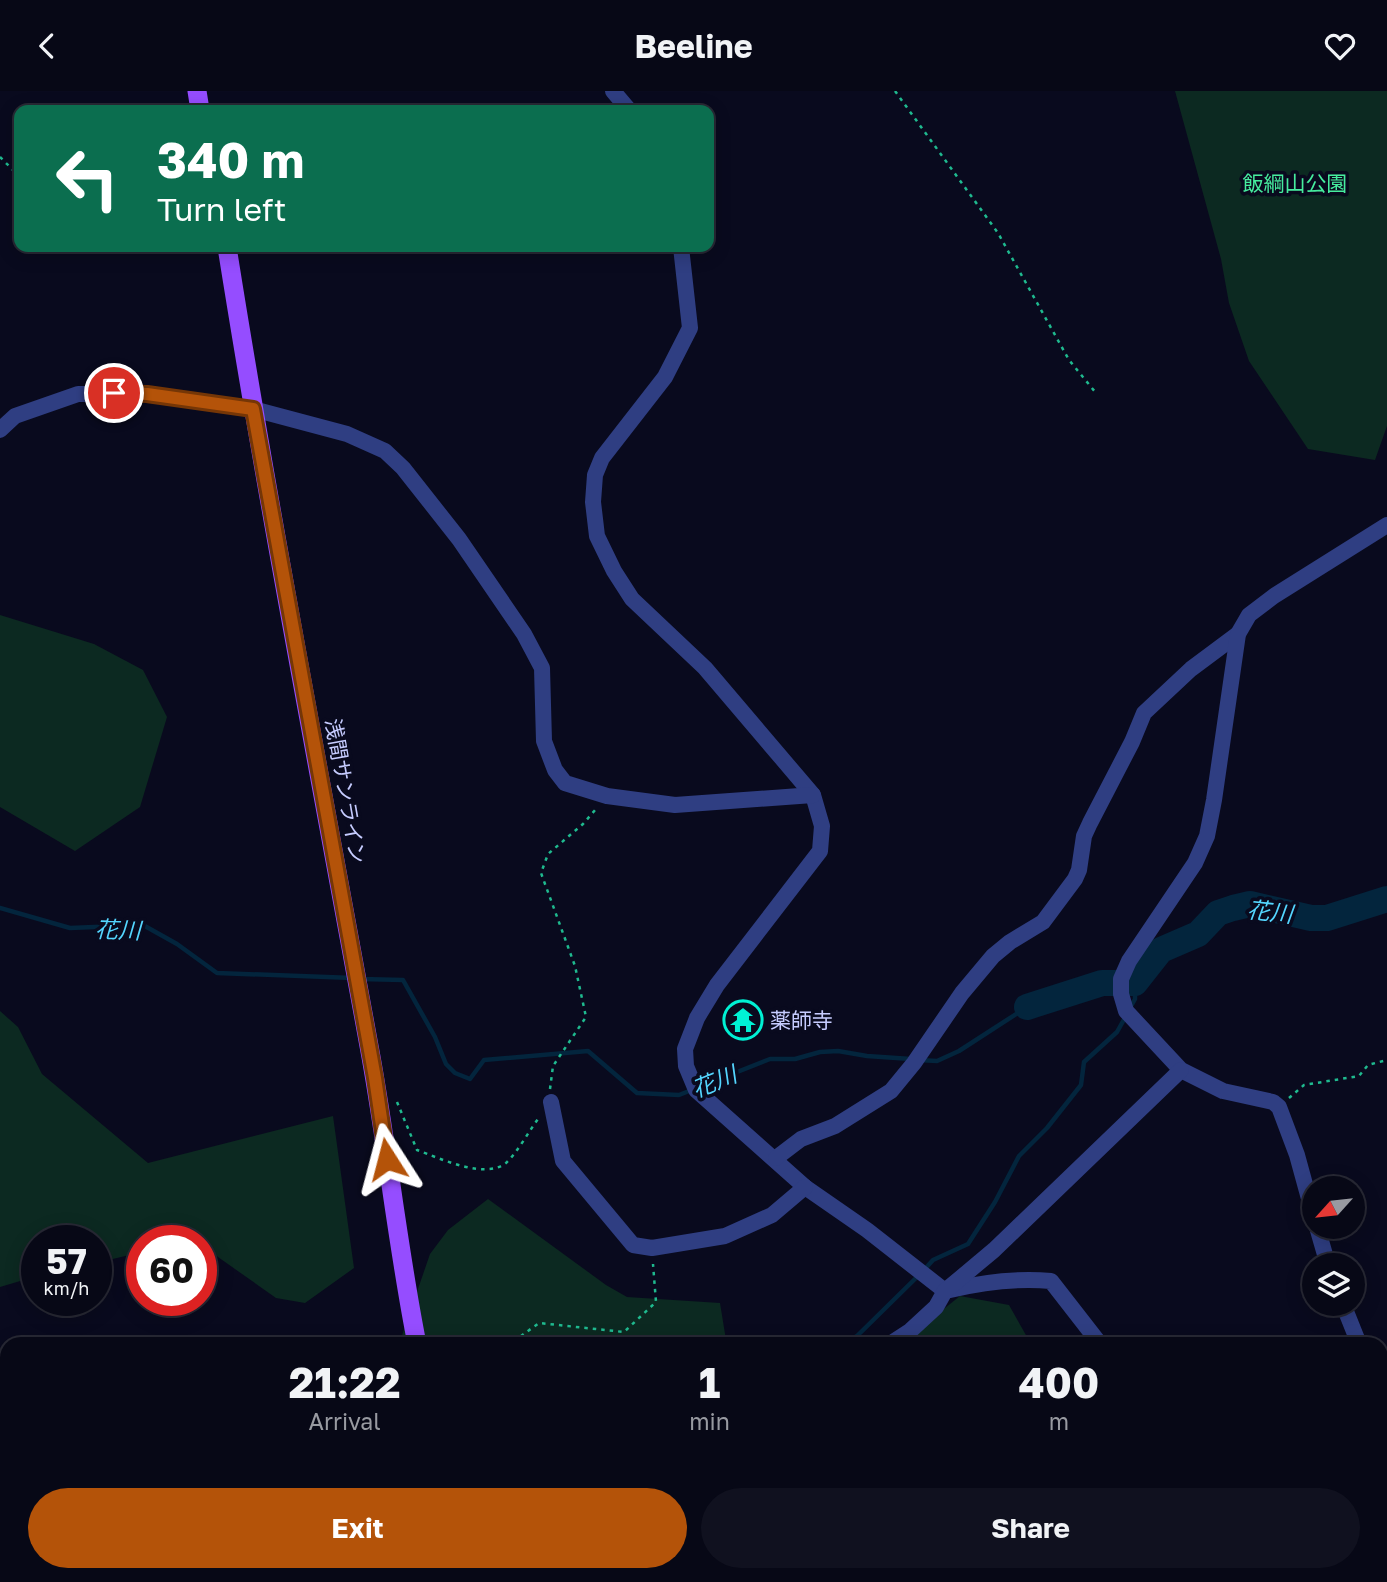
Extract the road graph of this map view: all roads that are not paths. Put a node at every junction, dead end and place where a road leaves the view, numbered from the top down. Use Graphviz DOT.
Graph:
graph roads {
  1 [pos="613,91"];
  2 [pos="625,105"];
  3 [pos="228,252"];
  4 [pos="682,252"];
  5 [pos="253,409"];
  6 [pos="0,430"];
  7 [pos="1387,525"];
  8 [pos="1238,634"];
  9 [pos="813,795"];
  10 [pos="1181,1070"];
  11 [pos="551,1102"];
  12 [pos="776,1159"];
  13 [pos="1303,1176"];
  14 [pos="806,1187"];
  15 [pos="945,1291"];
  16 [pos="1348,1316"];
  17 [pos="416,1337"];
  18 [pos="900,1337"];
  19 [pos="1095,1337"];
  20 [pos="1356,1337"];
  1 -- 2 [label="street"];
  3 -- 5 [label="main road, 浅間サンライン"];
  4 -- 9 [label="street"];
  5 -- 6 [label="street"];
  5 -- 9 [label="street"];
  5 -- 17 [label="main road, 浅間サンライン"];
  7 -- 8 [label="street"];
  8 -- 10 [label="street"];
  8 -- 12 [label="street"];
  9 -- 12 [label="street"];
  10 -- 13 [label="street"];
  10 -- 15 [label="street"];
  11 -- 14 [label="street"];
  12 -- 14 [label="street"];
  14 -- 15 [label="street"];
  15 -- 18 [label="street"];
  15 -- 19 [label="street"];
  16 -- 20 [label="street"];
}
